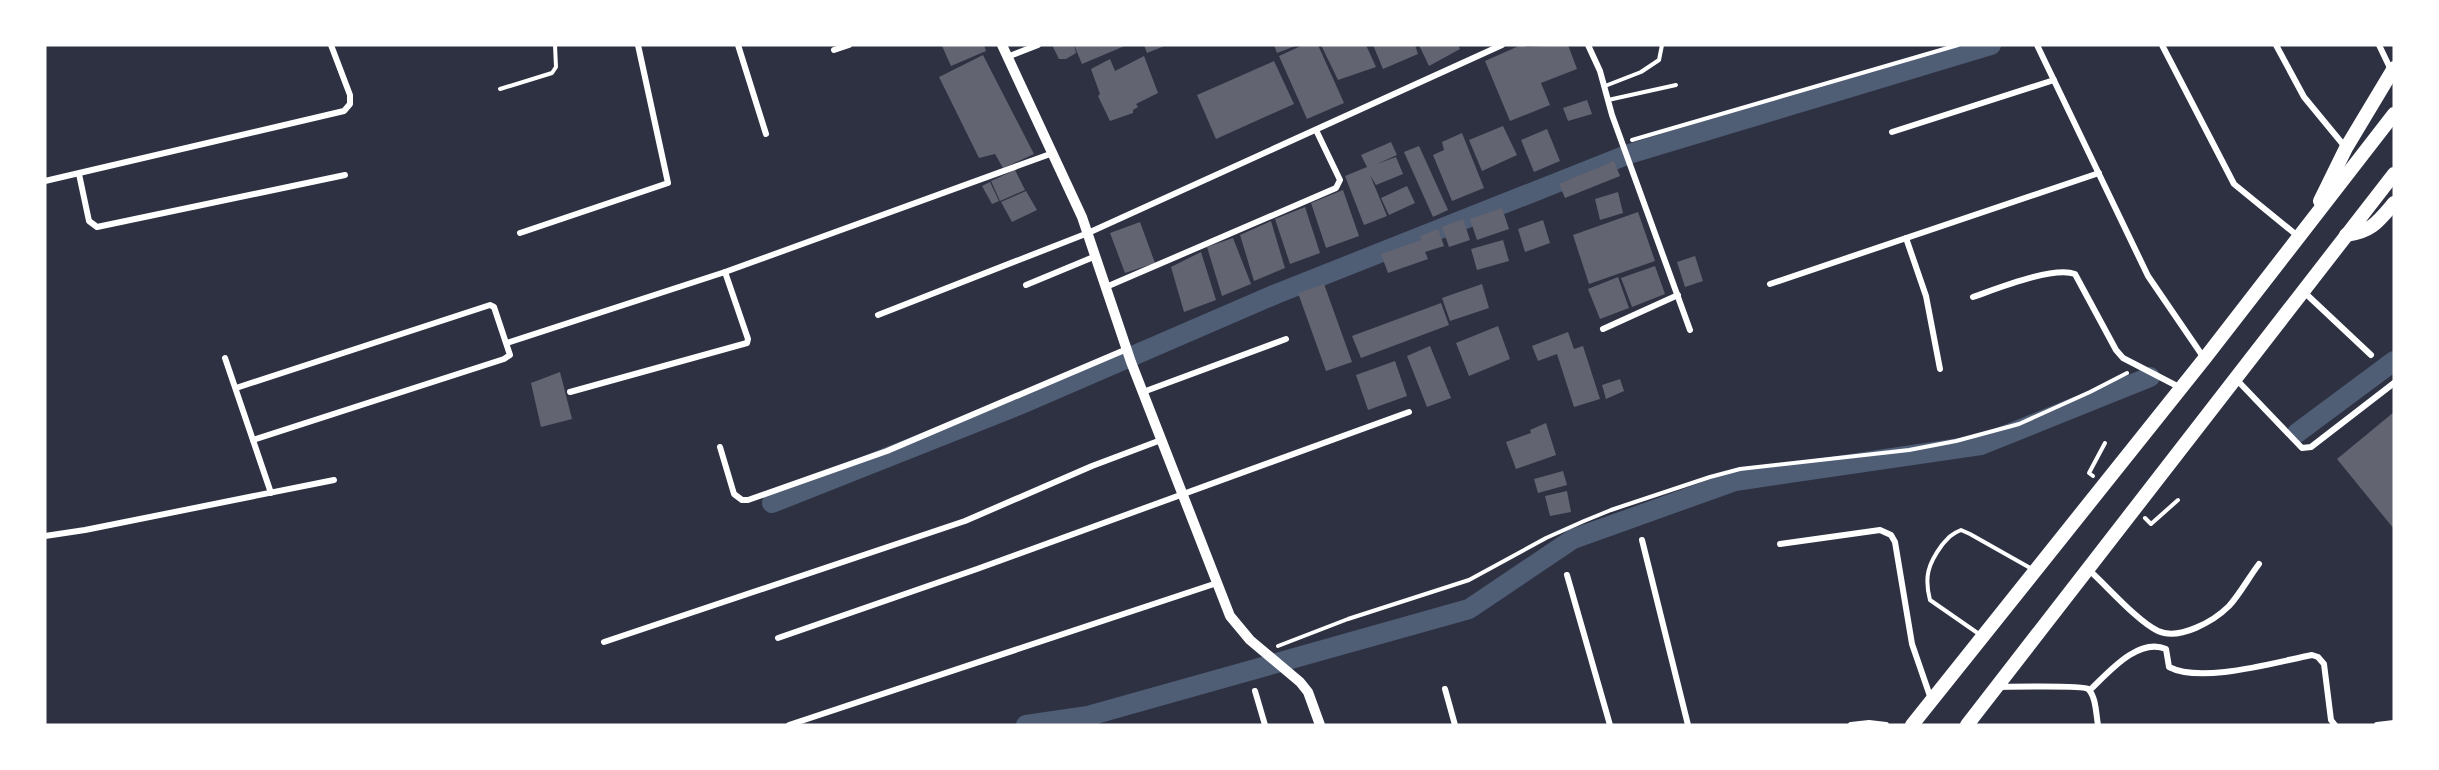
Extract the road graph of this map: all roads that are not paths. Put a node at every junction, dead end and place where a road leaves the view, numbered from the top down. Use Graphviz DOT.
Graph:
graph roads {
  1 [pos="331,45"];
  2 [pos="555,45"];
  3 [pos="638,45"];
  4 [pos="738,45"];
  5 [pos="849,45"];
  6 [pos="1002,45"];
  7 [pos="1038,45"];
  8 [pos="1502,45"];
  9 [pos="1588,45"];
  10 [pos="1662,45"];
  11 [pos="2037,45"];
  12 [pos="2162,45"];
  13 [pos="2276,45"];
  14 [pos="2379,45"];
  15 [pos="834,50"];
  16 [pos="1007,57"];
  17 [pos="2393,69"];
  18 [pos="2054,80"];
  19 [pos="1604,86"];
  20 [pos="1676,86"];
  21 [pos="500,90"];
  22 [pos="1608,100"];
  23 [pos="2394,114"];
  24 [pos="1316,130"];
  25 [pos="1892,132"];
  26 [pos="766,134"];
  27 [pos="2346,148"];
  28 [pos="1054,153"];
  29 [pos="2099,173"];
  30 [pos="79,174"];
  31 [pos="2394,174"];
  32 [pos="345,176"];
  33 [pos="45,181"];
  34 [pos="2394,203"];
  35 [pos="2303,232"];
  36 [pos="520,233"];
  37 [pos="1088,233"];
  38 [pos="2346,235"];
  39 [pos="1906,238"];
  40 [pos="1096,256"];
  41 [pos="725,272"];
  42 [pos="1770,284"];
  43 [pos="1026,285"];
  44 [pos="1106,287"];
  45 [pos="2303,291"];
  46 [pos="1678,296"];
  47 [pos="1973,297"];
  48 [pos="878,315"];
  49 [pos="1603,329"];
  50 [pos="1690,330"];
  51 [pos="1286,339"];
  52 [pos="507,343"];
  53 [pos="1128,354"];
  54 [pos="2371,355"];
  55 [pos="225,358"];
  56 [pos="2205,358"];
  57 [pos="1940,369"];
  58 [pos="2236,379"];
  59 [pos="2394,383"];
  60 [pos="236,388"];
  61 [pos="2181,388"];
  62 [pos="570,392"];
  63 [pos="1143,392"];
  64 [pos="1409,412"];
  65 [pos="254,440"];
  66 [pos="1161,440"];
  67 [pos="720,447"];
  68 [pos="334,480"];
  69 [pos="271,493"];
  70 [pos="1182,494"];
  71 [pos="45,536"];
  72 [pos="1642,540"];
  73 [pos="1780,544"];
  74 [pos="2259,564"];
  75 [pos="2088,569"];
  76 [pos="2035,570"];
  77 [pos="1567,575"];
  78 [pos="1217,583"];
  79 [pos="1982,636"];
  80 [pos="778,638"];
  81 [pos="604,642"];
  82 [pos="1997,687"];
  83 [pos="1445,689"];
  84 [pos="2090,690"];
  85 [pos="1255,691"];
  86 [pos="1932,700"];
  87 [pos="2394,723"];
  88 [pos="789,725"];
  89 [pos="1265,725"];
  90 [pos="1320,725"];
  91 [pos="1455,725"];
  92 [pos="1610,725"];
  93 [pos="1688,725"];
  94 [pos="1851,725"];
  95 [pos="1886,725"];
  96 [pos="1912,725"];
  97 [pos="1967,725"];
  98 [pos="2098,725"];
  99 [pos="2335,725"];
  100 [pos="2377,725"];
  1 -- 30 [label="street"];
  2 -- 21 [label="lane"];
  3 -- 36 [label="street"];
  4 -- 26 [label="street"];
  5 -- 15 [label="street"];
  6 -- 16 [label="street"];
  7 -- 16 [label="street"];
  8 -- 24 [label="street"];
  9 -- 19 [label="street"];
  10 -- 19 [label="lane"];
  11 -- 18 [label="street"];
  12 -- 35 [label="street"];
  13 -- 27 [label="street"];
  14 -- 17 [label="street"];
  16 -- 28 [label="street"];
  17 -- 27 [label="main road"];
  18 -- 25 [label="street"];
  18 -- 29 [label="street"];
  19 -- 22 [label="street"];
  20 -- 22 [label="lane"];
  22 -- 46 [label="street"];
  23 -- 35 [label="main road"];
  24 -- 37 [label="street"];
  24 -- 44 [label="street"];
  27 -- 35 [label="main road"];
  28 -- 37 [label="street"];
  28 -- 41 [label="street"];
  29 -- 39 [label="street"];
  29 -- 56 [label="street"];
  30 -- 32 [label="street"];
  30 -- 33 [label="street"];
  31 -- 38 [label="main road"];
  34 -- 38 [label="main road"];
  35 -- 56 [label="main road"];
  37 -- 40 [label="street"];
  37 -- 48 [label="street"];
  38 -- 45 [label="main road"];
  39 -- 42 [label="street"];
  39 -- 57 [label="street"];
  40 -- 43 [label="street"];
  40 -- 44 [label="street"];
  41 -- 52 [label="street"];
  41 -- 62 [label="street"];
  44 -- 53 [label="street"];
  45 -- 54 [label="street"];
  45 -- 58 [label="main road"];
  46 -- 49 [label="street"];
  46 -- 50 [label="street"];
  47 -- 61 [label="street"];
  51 -- 63 [label="street"];
  52 -- 60 [label="street"];
  52 -- 65 [label="street"];
  53 -- 63 [label="street"];
  53 -- 67 [label="street"];
  55 -- 60 [label="street"];
  56 -- 61 [label="main road"];
  58 -- 59 [label="street"];
  58 -- 75 [label="main road"];
  60 -- 65 [label="street"];
  61 -- 76 [label="main road"];
  63 -- 66 [label="street"];
  64 -- 70 [label="street"];
  65 -- 69 [label="street"];
  66 -- 70 [label="street"];
  66 -- 81 [label="street"];
  68 -- 69 [label="street"];
  69 -- 71 [label="street"];
  70 -- 78 [label="street"];
  70 -- 80 [label="street"];
  72 -- 93 [label="street"];
  73 -- 86 [label="street"];
  74 -- 75 [label="street"];
  75 -- 82 [label="main road"];
  76 -- 79 [label="main road"];
  76 -- 79 [label="lane"];
  77 -- 92 [label="street"];
  78 -- 88 [label="street"];
  78 -- 90 [label="street"];
  79 -- 86 [label="main road"];
  82 -- 84 [label="street"];
  82 -- 97 [label="main road"];
  83 -- 91 [label="street"];
  84 -- 98 [label="street"];
  84 -- 99 [label="street"];
  85 -- 89 [label="street"];
  86 -- 96 [label="main road"];
  87 -- 100 [label="street"];
  94 -- 95 [label="street"];
}
